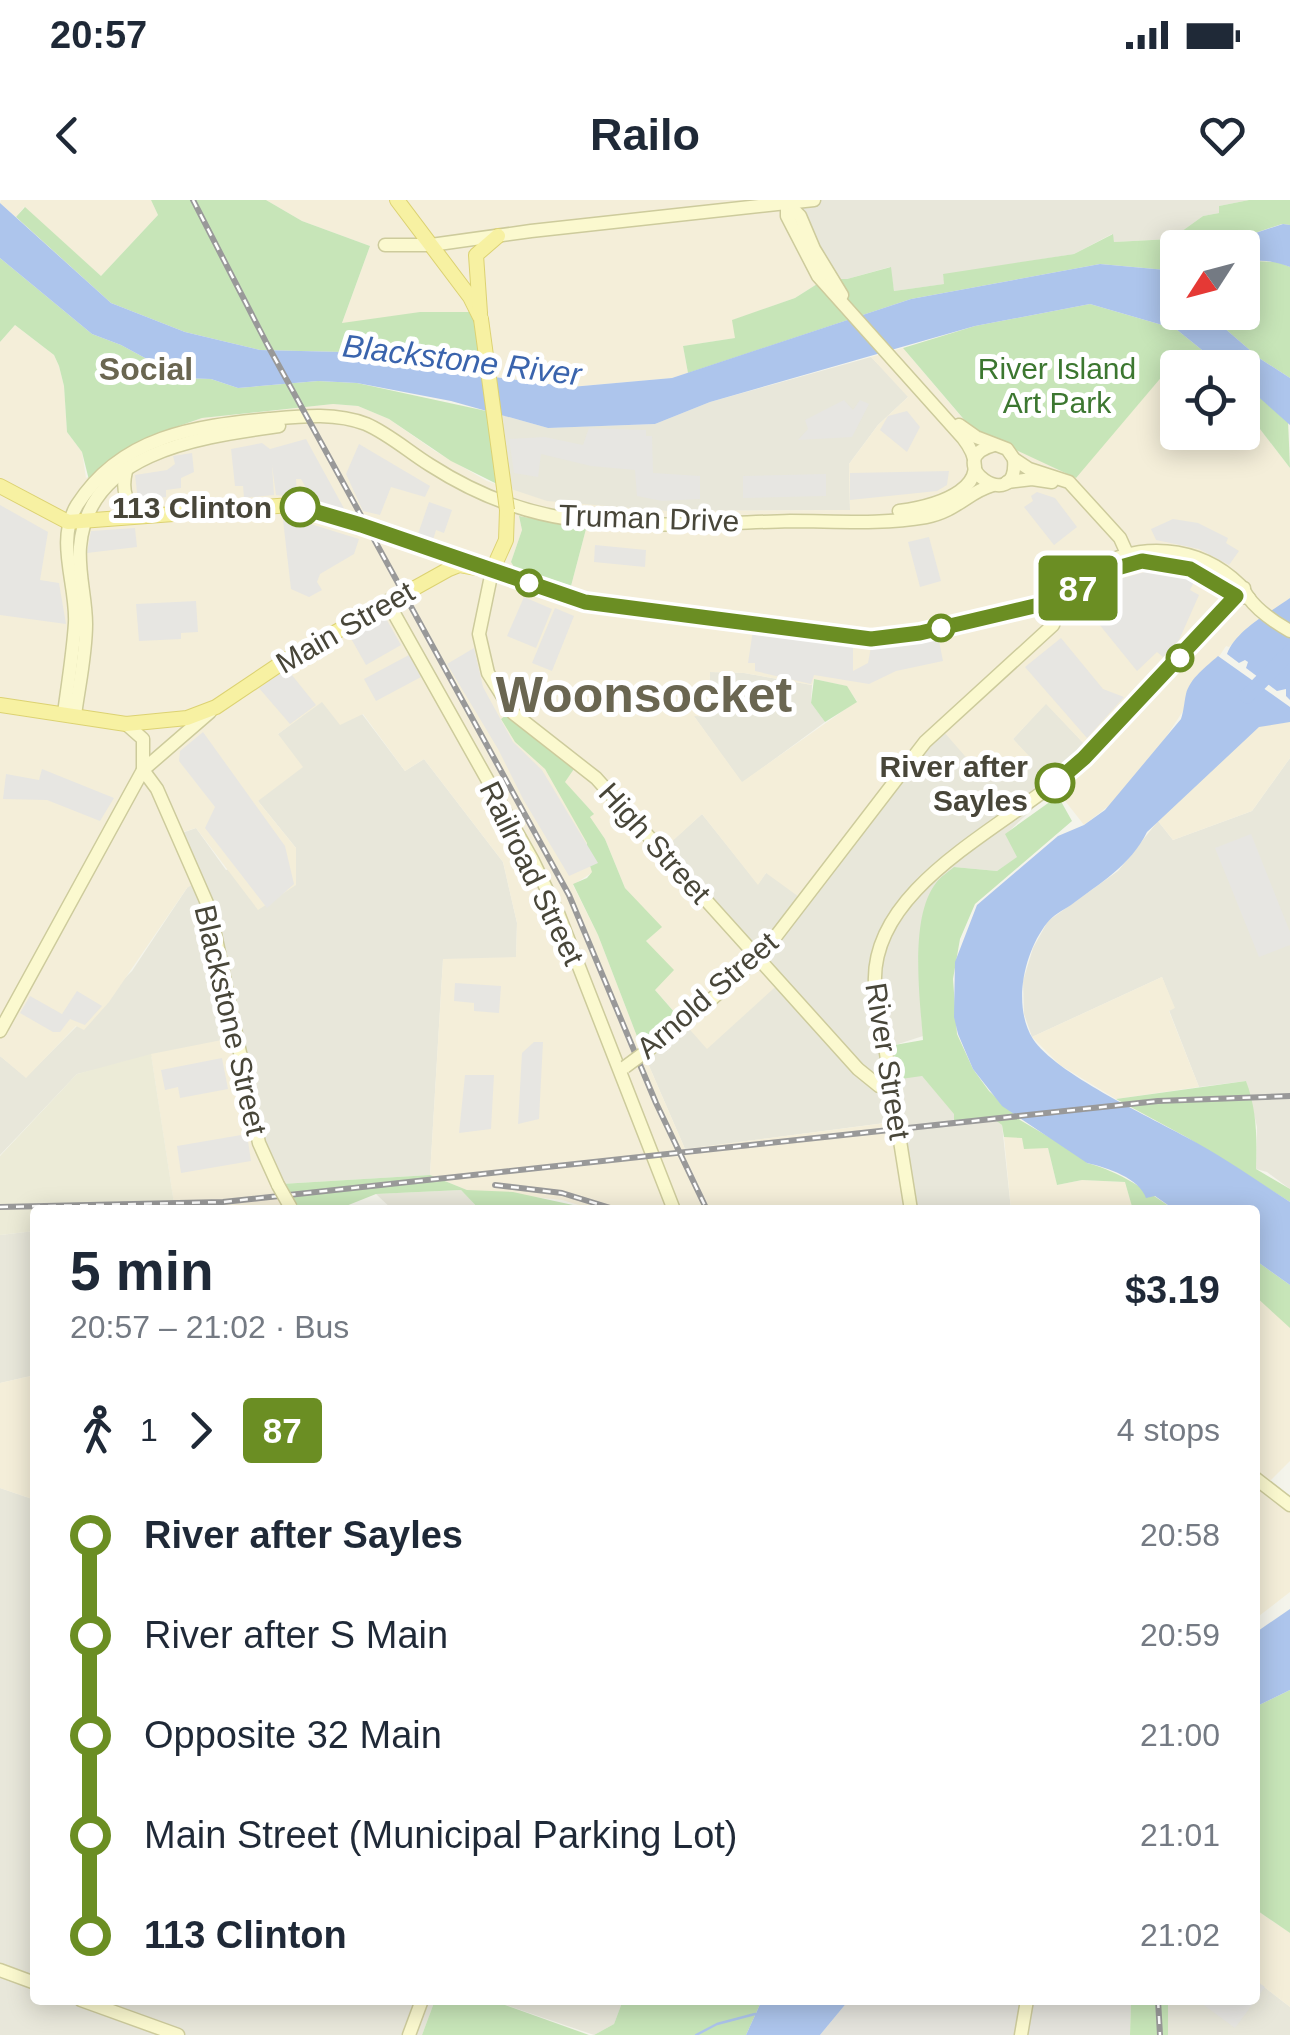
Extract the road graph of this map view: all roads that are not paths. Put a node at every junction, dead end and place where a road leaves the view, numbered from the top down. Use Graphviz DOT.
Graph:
graph roads {
  1 [pos="396,200"];
  2 [pos="814,200"];
  3 [pos="787,202"];
  4 [pos="498,236"];
  5 [pos="385,245"];
  6 [pos="431,246"];
  7 [pos="481,316"];
  8 [pos="933,405"];
  9 [pos="318,418"];
  10 [pos="994,445"];
  11 [pos="1014,459"];
  12 [pos="975,465"];
  13 [pos="126,471"];
  14 [pos="1000,484"];
  15 [pos="0,486"];
  16 [pos="1078,491"];
  17 [pos="144,516"];
  18 [pos="822,521"];
  19 [pos="76,522"];
  20 [pos="436,552"];
  21 [pos="1129,558"];
  22 [pos="476,567"];
  23 [pos="492,571"];
  24 [pos="437,575"];
  25 [pos="1243,594"];
  26 [pos="387,601"];
  27 [pos="1049,601"];
  28 [pos="1290,632"];
  29 [pos="0,705"];
  30 [pos="216,707"];
  31 [pos="69,714"];
  32 [pos="126,724"];
  33 [pos="143,770"];
  34 [pos="759,957"];
  35 [pos="0,1032"];
  36 [pos="621,1070"];
  37 [pos="892,1089"];
  38 [pos="290,1205"];
  39 [pos="672,1205"];
  40 [pos="910,1205"];
  41 [pos="1260,1482"];
  42 [pos="1290,1505"];
  43 [pos="0,1970"];
  44 [pos="30,1981"];
  45 [pos="94,2005"];
  46 [pos="420,2005"];
  47 [pos="1025,2005"];
  48 [pos="178,2035"];
  49 [pos="410,2035"];
  50 [pos="1021,2035"];
  1 -- 6 [label="main road"];
  2 -- 3 [label="main road"];
  3 -- 4 [label="main road"];
  3 -- 8 [label="main road"];
  4 -- 6 [label="main road"];
  4 -- 7 [label="main road"];
  5 -- 6 [label="main road"];
  6 -- 7 [label="main road"];
  7 -- 23 [label="main road, bridge"];
  8 -- 10 [label="main road"];
  8 -- 12 [label="main road"];
  9 -- 13 [label="main road, Truman Drive"];
  9 -- 18 [label="main road, Truman Drive"];
  9 -- 19 [label="main road, Truman Drive"];
  10 -- 11 [label="main road"];
  10 -- 12 [label="main road"];
  11 -- 14 [label="main road"];
  11 -- 16 [label="main road"];
  12 -- 14 [label="main road"];
  12 -- 18 [label="main road, Truman Drive"];
  13 -- 17 [label="main road"];
  13 -- 19 [label="main road, Truman Drive"];
  14 -- 16 [label="main road"];
  14 -- 18 [label="main road, Truman Drive"];
  15 -- 19 [label="main road"];
  16 -- 21 [label="main road"];
  17 -- 19 [label="main road"];
  17 -- 20 [label="main road"];
  19 -- 31 [label="main road"];
  20 -- 22 [label="main road"];
  20 -- 24 [label="main road"];
  21 -- 25 [label="main road"];
  21 -- 27 [label="main road, Main Street"];
  22 -- 23 [label="main road, Main Street"];
  22 -- 24 [label="main road, Main Street"];
  23 -- 27 [label="main road, Main Street"];
  23 -- 34 [label="main road, High Street"];
  24 -- 26 [label="main road, Main Street"];
  25 -- 28 [label="main road"];
  25 -- 37 [label="main road, River Street"];
  26 -- 30 [label="main road, Main Street"];
  26 -- 36 [label="main road, Railroad Street"];
  27 -- 34 [label="main road, Arnold Street"];
  29 -- 31 [label="main road, Main Street"];
  30 -- 32 [label="main road, Main Street"];
  30 -- 33 [label="main road"];
  31 -- 32 [label="main road, Main Street"];
  32 -- 33 [label="main road, Blackstone Street"];
  33 -- 35 [label="main road"];
  33 -- 38 [label="main road, Blackstone Street, bridge"];
  34 -- 36 [label="main road, Arnold Street, bridge"];
  34 -- 37 [label="main road, High Street"];
  36 -- 39 [label="main road, Railroad Street"];
  37 -- 40 [label="main road, River Street"];
  41 -- 42 [label="main road"];
  43 -- 44 [label="main road"];
  45 -- 48 [label="main road"];
  46 -- 49 [label="main road"];
  47 -- 50 [label="main road"];
}
